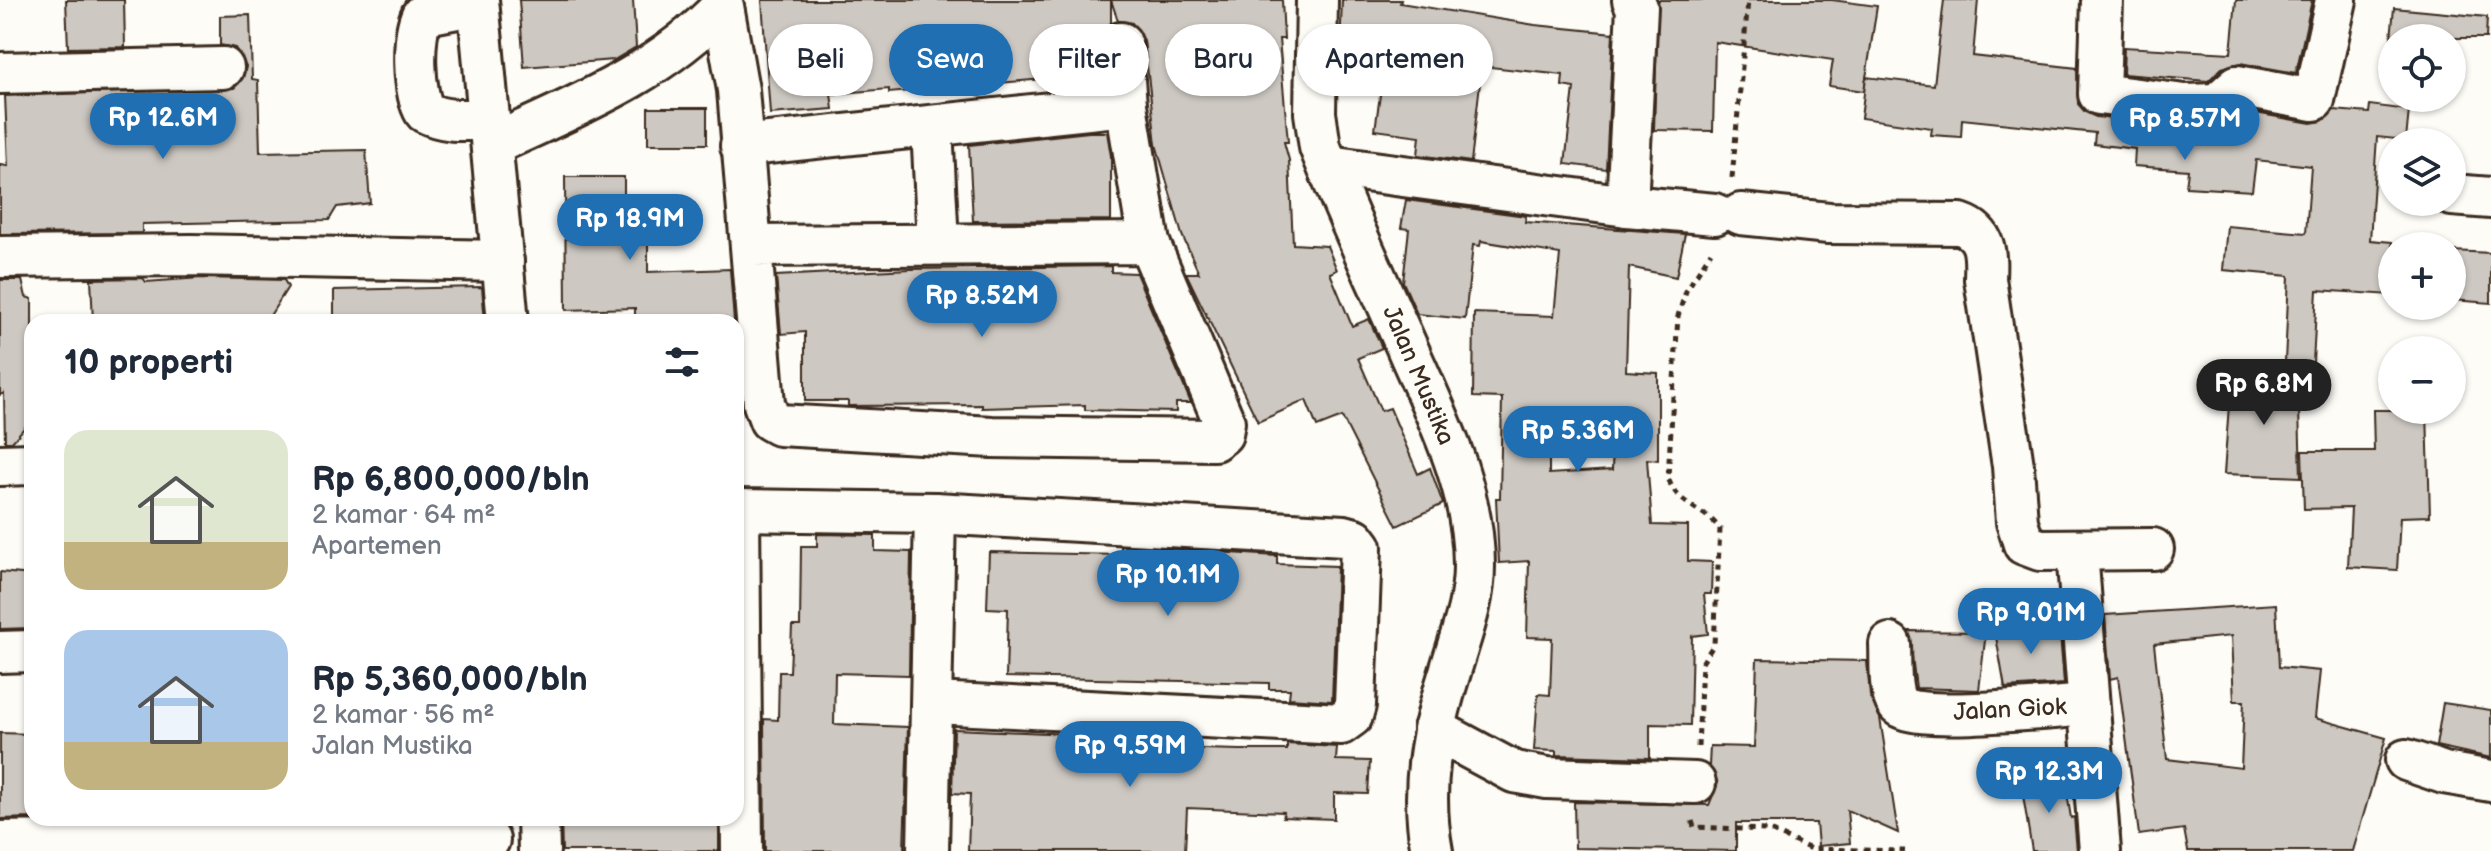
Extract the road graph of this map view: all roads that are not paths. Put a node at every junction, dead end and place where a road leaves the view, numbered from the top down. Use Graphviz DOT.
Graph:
graph roads {
  1 [pos="1317,0"];
  2 [pos="1633,0"];
  3 [pos="2102,0"];
  4 [pos="2336,0"];
  5 [pos="478,2"];
  6 [pos="714,13"];
  7 [pos="223,68"];
  8 [pos="0,73"];
  9 [pos="1125,96"];
  10 [pos="1126,105"];
  11 [pos="932,128"];
  12 [pos="491,132"];
  13 [pos="741,146"];
  14 [pos="1328,166"];
  15 [pos="2466,196"];
  16 [pos="2491,198"];
  17 [pos="1627,206"];
  18 [pos="938,243"];
  19 [pos="1149,243"];
  20 [pos="752,246"];
  21 [pos="0,257"];
  22 [pos="503,261"];
  23 [pos="507,314"];
  24 [pos="24,464"];
  25 [pos="0,465"];
  26 [pos="744,510"];
  27 [pos="935,513"];
  28 [pos="2153,549"];
  29 [pos="2077,551"];
  30 [pos="1890,644"];
  31 [pos="24,651"];
  32 [pos="0,652"];
  33 [pos="934,703"];
  34 [pos="2087,705"];
  35 [pos="1434,729"];
  36 [pos="2406,760"];
  37 [pos="2491,781"];
  38 [pos="1695,783"];
  39 [pos="538,826"];
  40 [pos="742,826"];
  41 [pos="489,840"];
  42 [pos="0,842"];
  43 [pos="539,851"];
  44 [pos="742,851"];
  45 [pos="928,851"];
  46 [pos="1432,851"];
  47 [pos="2100,851"];
  1 -- 14 [label="street, Jalan Mustika"];
  2 -- 17 [label="street"];
  3 -- 4 [label="street"];
  5 -- 12 [label="street"];
  5 -- 12 [label="street"];
  6 -- 12 [label="street"];
  6 -- 13 [label="street"];
  7 -- 8 [label="street"];
  9 -- 10 [label="street"];
  10 -- 11 [label="street"];
  10 -- 19 [label="street"];
  11 -- 13 [label="street"];
  11 -- 18 [label="street"];
  12 -- 22 [label="street"];
  13 -- 20 [label="street"];
  14 -- 17 [label="street"];
  14 -- 35 [label="street, Jalan Mustika"];
  15 -- 16 [label="street"];
  17 -- 29 [label="street"];
  18 -- 19 [label="street"];
  18 -- 20 [label="street"];
  19 -- 20 [label="street"];
  21 -- 22 [label="street"];
  22 -- 23 [label="street"];
  24 -- 25 [label="street"];
  26 -- 27 [label="street"];
  27 -- 33 [label="street"];
  27 -- 33 [label="street"];
  28 -- 29 [label="street"];
  29 -- 34 [label="street"];
  30 -- 34 [label="street, Jalan Giok"];
  31 -- 32 [label="street"];
  33 -- 45 [label="street"];
  34 -- 47 [label="street, Jalan Giok"];
  35 -- 38 [label="street"];
  35 -- 46 [label="street, Jalan Mustika"];
  36 -- 37 [label="street"];
  39 -- 43 [label="street"];
  40 -- 44 [label="street"];
  41 -- 42 [label="street"];
}
